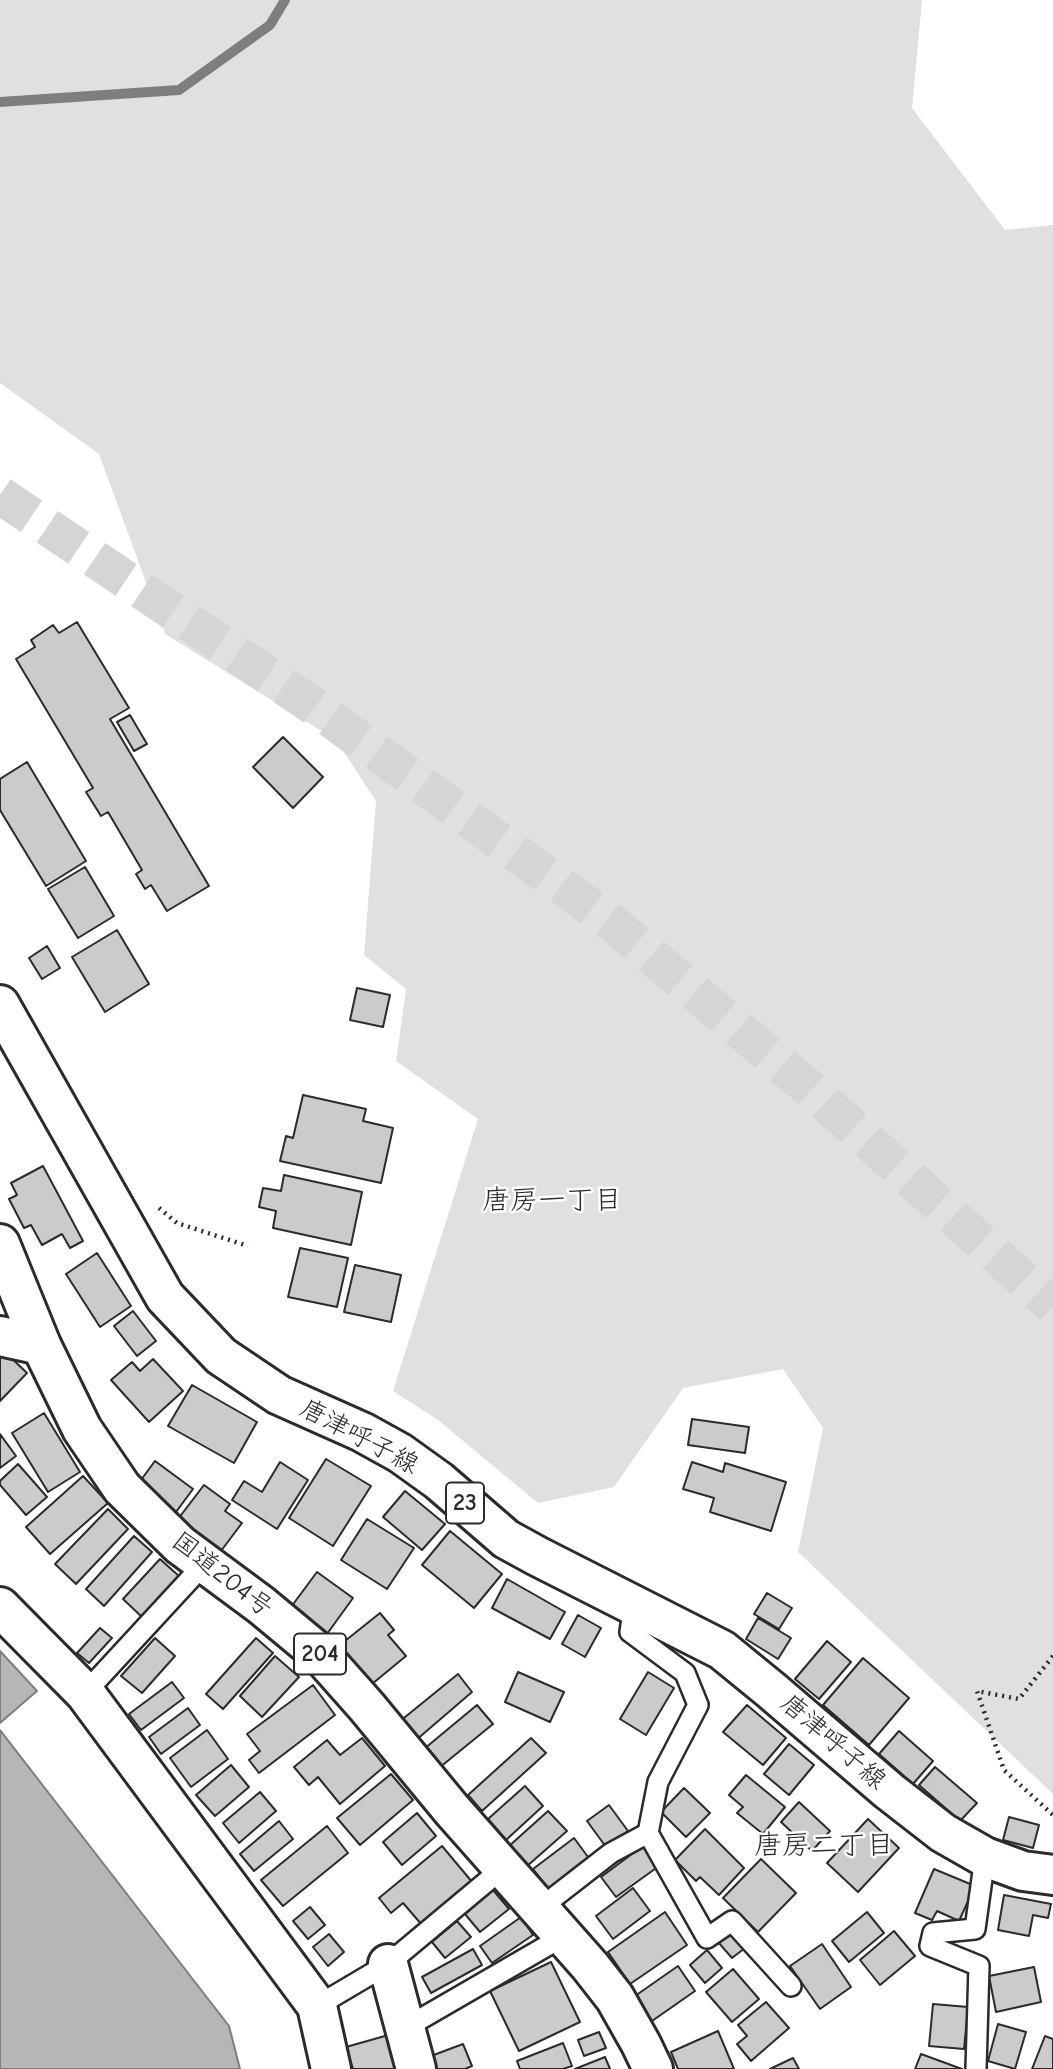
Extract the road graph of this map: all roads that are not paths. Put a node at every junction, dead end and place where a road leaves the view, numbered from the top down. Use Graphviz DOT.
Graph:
graph roads {
  1 [pos="0,1006"];
  2 [pos="0,1244"];
  3 [pos="0,1336"];
  4 [pos="41,1345"];
  5 [pos="205,1563"];
  6 [pos="634,1604"];
  7 [pos="0,1607"];
  8 [pos="85,1693"];
  9 [pos="648,1833"];
  10 [pos="985,1857"];
  11 [pos="503,1868"];
  12 [pos="1053,1875"];
  13 [pos="552,1922"];
  14 [pos="388,1964"];
  15 [pos="791,1986"];
  16 [pos="317,2006"];
  17 [pos="405,2028"];
  18 [pos="331,2069"];
  19 [pos="416,2069"];
  20 [pos="653,2069"];
  21 [pos="976,2069"];
  1 -- 6 [label="main road, 唐津呼子線 / 23"];
  2 -- 4 [label="main road, 国道204号 / 204"];
  3 -- 4 [label="main road"];
  4 -- 5 [label="main road, 国道204号 / 204"];
  5 -- 8 [label="lane"];
  5 -- 11 [label="main road, 国道204号 / 204"];
  6 -- 9 [label="lane"];
  6 -- 10 [label="main road, 唐津呼子線 / 23"];
  7 -- 8 [label="main road"];
  8 -- 16 [label="main road"];
  9 -- 13 [label="lane"];
  9 -- 15 [label="lane"];
  10 -- 12 [label="main road, 唐津呼子線 / 23"];
  10 -- 21 [label="lane"];
  11 -- 13 [label="main road, 国道204号 / 204"];
  11 -- 14 [label="lane"];
  13 -- 17 [label="lane"];
  13 -- 20 [label="main road, 国道204号 / 204"];
  14 -- 16 [label="lane"];
  14 -- 17 [label="main road"];
  16 -- 18 [label="main road"];
  17 -- 19 [label="main road"];
}
